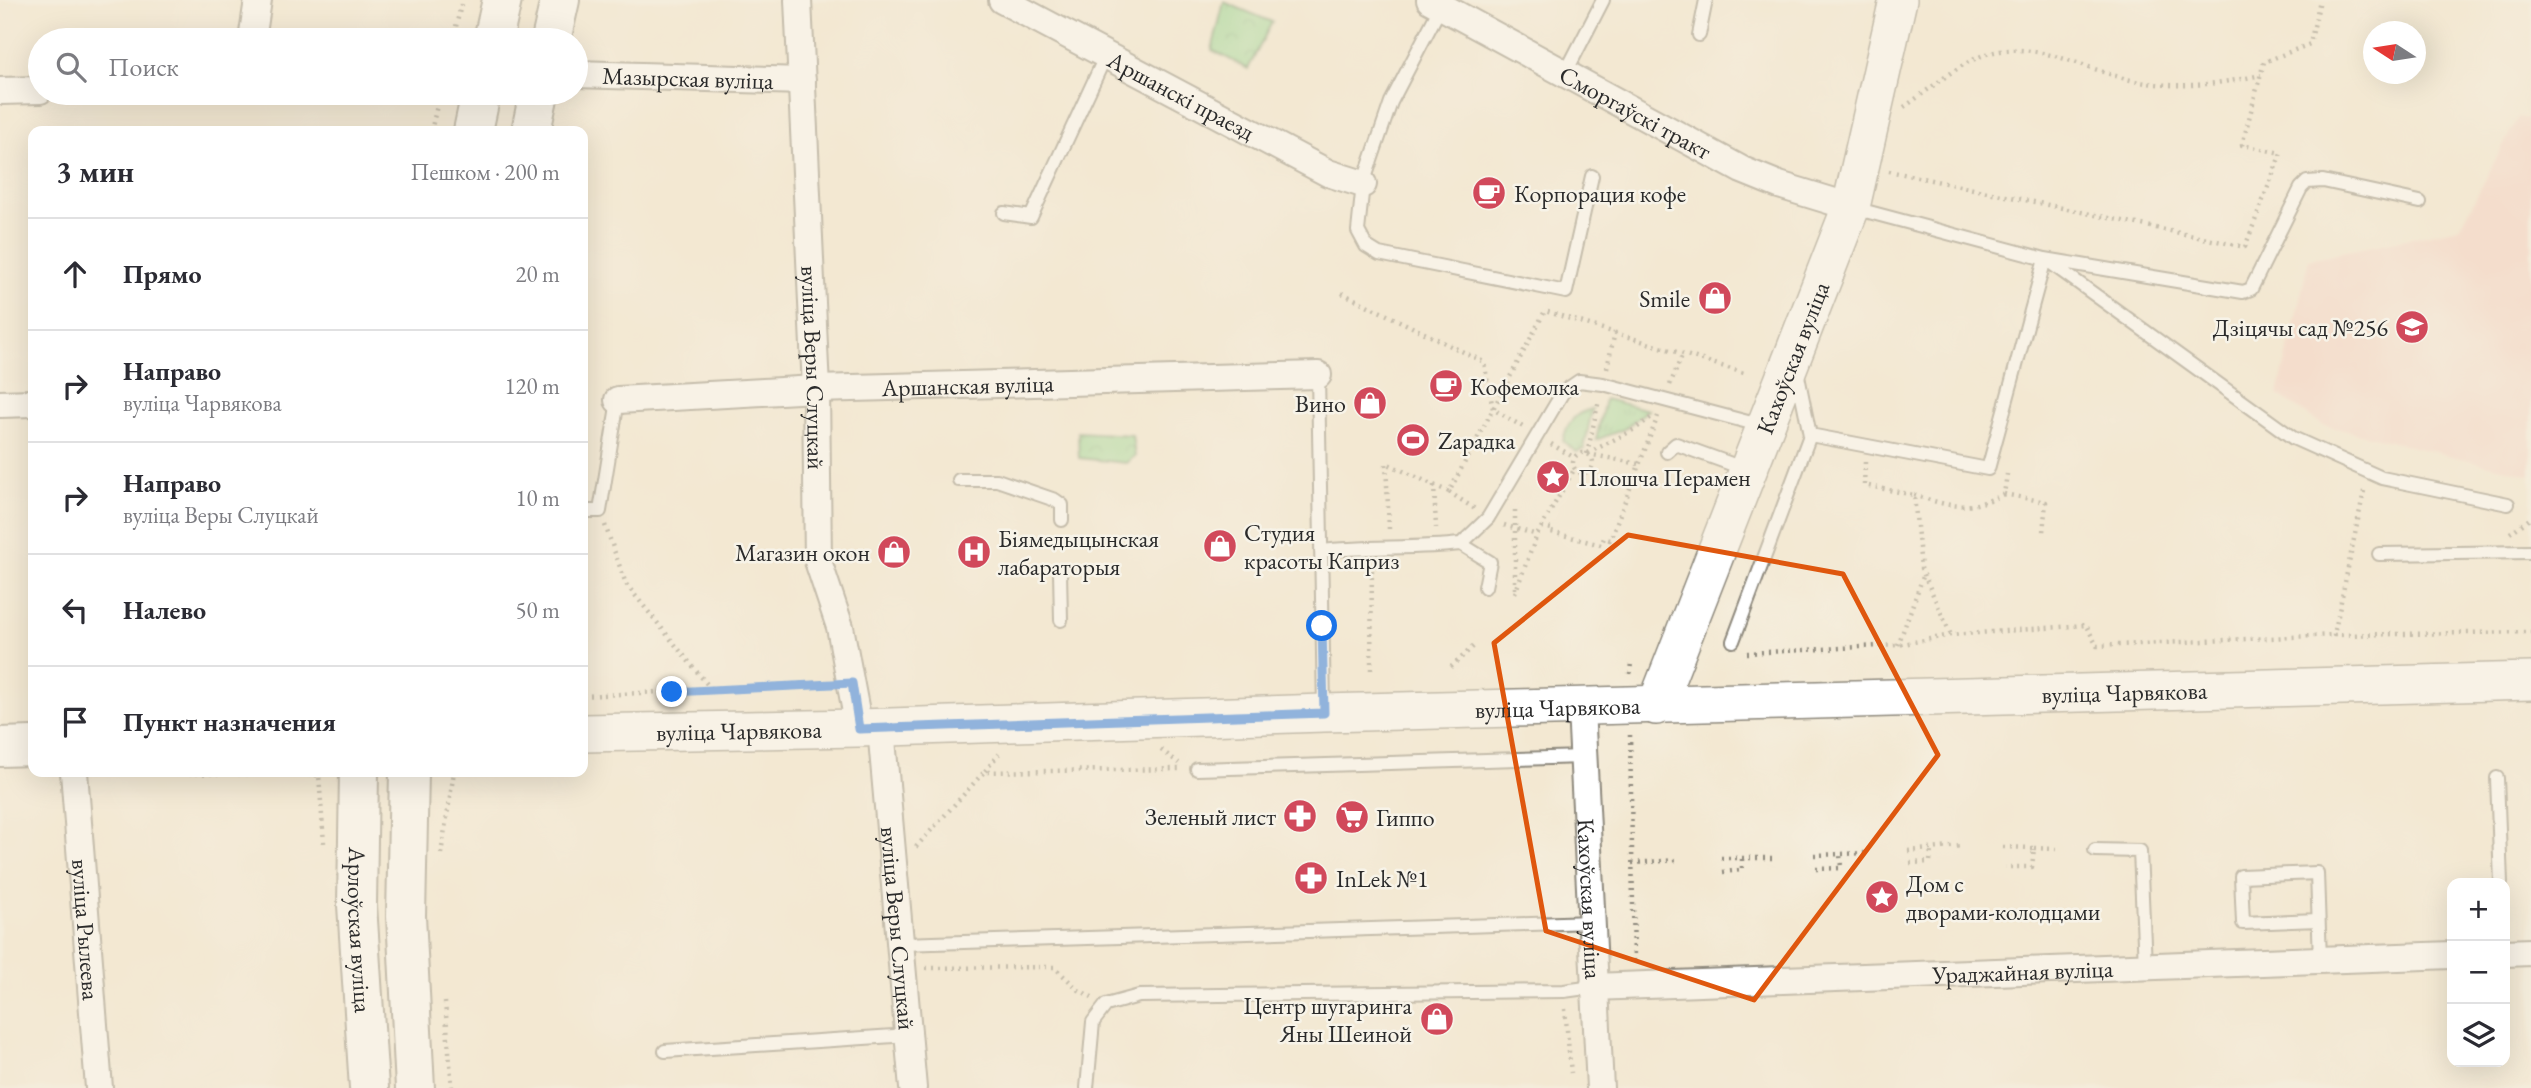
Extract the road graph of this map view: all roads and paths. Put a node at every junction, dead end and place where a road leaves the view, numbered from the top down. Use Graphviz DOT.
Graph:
graph roads {
  1 [pos="258,0"];
  2 [pos="462,0"];
  3 [pos="502,0"];
  4 [pos="560,0"];
  5 [pos="798,0"];
  6 [pos="1002,0"];
  7 [pos="1603,0"];
  8 [pos="1706,0"];
  9 [pos="1898,0"];
  10 [pos="2320,0"];
  11 [pos="1435,3"];
  12 [pos="254,28"];
  13 [pos="456,28"];
  14 [pos="496,28"];
  15 [pos="554,28"];
  16 [pos="1699,35"];
  17 [pos="1106,55"];
  18 [pos="588,74"];
  19 [pos="1565,75"];
  20 [pos="2261,75"];
  21 [pos="802,81"];
  22 [pos="28,90"];
  23 [pos="0,91"];
  24 [pos="437,105"];
  25 [pos="478,105"];
  26 [pos="536,105"];
  27 [pos="1903,108"];
  28 [pos="432,126"];
  29 [pos="474,126"];
  30 [pos="532,126"];
  31 [pos="1888,171"];
  32 [pos="1592,176"];
  33 [pos="1363,184"];
  34 [pos="2420,202"];
  35 [pos="1851,207"];
  36 [pos="1004,214"];
  37 [pos="2045,259"];
  38 [pos="1342,293"];
  39 [pos="1683,353"];
  40 [pos="1794,354"];
  41 [pos="1744,373"];
  42 [pos="1318,375"];
  43 [pos="816,389"];
  44 [pos="618,400"];
  45 [pos="1664,400"];
  46 [pos="28,403"];
  47 [pos="0,404"];
  48 [pos="1493,409"];
  49 [pos="1765,427"];
  50 [pos="1536,435"];
  51 [pos="1810,435"];
  52 [pos="1865,445"];
  53 [pos="1667,452"];
  54 [pos="1587,454"];
  55 [pos="1574,458"];
  56 [pos="1639,464"];
  57 [pos="1575,468"];
  58 [pos="1748,470"];
  59 [pos="2368,472"];
  60 [pos="959,480"];
  61 [pos="1434,485"];
  62 [pos="2004,494"];
  63 [pos="2508,504"];
  64 [pos="1515,505"];
  65 [pos="588,511"];
  66 [pos="600,511"];
  67 [pos="2531,518"];
  68 [pos="1062,520"];
  69 [pos="1542,527"];
  70 [pos="1390,528"];
  71 [pos="2043,532"];
  72 [pos="2509,534"];
  73 [pos="1461,544"];
  74 [pos="1372,546"];
  75 [pos="1437,547"];
  76 [pos="1391,548"];
  77 [pos="1321,551"];
  78 [pos="2531,552"];
  79 [pos="2379,554"];
  80 [pos="1060,571"];
  81 [pos="1924,573"];
  82 [pos="1486,587"];
  83 [pos="1061,620"];
  84 [pos="2531,632"];
  85 [pos="1951,635"];
  86 [pos="2334,635"];
  87 [pos="1733,641"];
  88 [pos="1475,645"];
  89 [pos="1898,645"];
  90 [pos="1743,653"];
  91 [pos="1451,667"];
  92 [pos="1371,670"];
  93 [pos="2531,681"];
  94 [pos="852,683"];
  95 [pos="712,690"];
  96 [pos="588,696"];
  97 [pos="1656,706"];
  98 [pos="1581,708"];
  99 [pos="1324,713"];
  100 [pos="870,728"];
  101 [pos="588,733"];
  102 [pos="1630,734"];
  103 [pos="28,746"];
  104 [pos="0,747"];
  105 [pos="1156,747"];
  106 [pos="1583,757"];
  107 [pos="1197,769"];
  108 [pos="74,777"];
  109 [pos="319,777"];
  110 [pos="359,777"];
  111 [pos="410,777"];
  112 [pos="453,777"];
  113 [pos="2497,778"];
  114 [pos="1961,846"];
  115 [pos="2003,847"];
  116 [pos="2034,848"];
  117 [pos="1931,849"];
  118 [pos="2056,849"];
  119 [pos="2095,850"];
  120 [pos="1908,851"];
  121 [pos="1867,853"];
  122 [pos="324,854"];
  123 [pos="909,854"];
  124 [pos="1840,854"];
  125 [pos="1814,855"];
  126 [pos="1721,858"];
  127 [pos="1742,858"];
  128 [pos="1774,858"];
  129 [pos="1677,860"];
  130 [pos="1632,863"];
  131 [pos="1910,863"];
  132 [pos="438,867"];
  133 [pos="2005,867"];
  134 [pos="1816,869"];
  135 [pos="1723,872"];
  136 [pos="2501,878"];
  137 [pos="2318,920"];
  138 [pos="1591,922"];
  139 [pos="909,944"];
  140 [pos="2531,952"];
  141 [pos="2510,953"];
  142 [pos="2447,955"];
  143 [pos="2320,960"];
  144 [pos="2145,966"];
  145 [pos="1634,985"];
  146 [pos="1593,987"];
  147 [pos="444,991"];
  148 [pos="1564,991"];
  149 [pos="1106,1004"];
  150 [pos="910,1035"];
  151 [pos="664,1051"];
  152 [pos="1571,1074"];
  153 [pos="99,1088"];
  154 [pos="369,1088"];
  155 [pos="415,1088"];
  156 [pos="452,1088"];
  157 [pos="913,1088"];
  158 [pos="1087,1088"];
  159 [pos="1600,1088"];
  1 -- 12 [label="street"];
  2 -- 13 [label="path"];
  3 -- 14 [label="main road"];
  4 -- 15 [label="main road"];
  5 -- 21 [label="street, вуліца Веры Слуцкай"];
  6 -- 17 [label="street, Аршанскі праезд"];
  7 -- 19 [label="lane"];
  8 -- 16 [label="lane"];
  9 -- 35 [label="main road, Кахоўская вуліца"];
  10 -- 20 [label="path"];
  11 -- 19 [label="street, Сморгаўскі тракт"];
  11 -- 33 [label="lane"];
  17 -- 33 [label="street, Аршанскі праезд"];
  17 -- 36 [label="lane"];
  18 -- 21 [label="street, Мазырская вуліца"];
  19 -- 35 [label="street, Сморгаўскі тракт"];
  20 -- 27 [label="path"];
  20 -- 31 [label="path"];
  21 -- 43 [label="street, вуліца Веры Слуцкай"];
  22 -- 23 [label="street"];
  24 -- 28 [label="path"];
  25 -- 29 [label="main road"];
  26 -- 30 [label="main road"];
  32 -- 33 [label="lane"];
  34 -- 37 [label="lane"];
  35 -- 37 [label="lane"];
  35 -- 40 [label="main road, Кахоўская вуліца"];
  37 -- 52 [label="lane"];
  37 -- 59 [label="lane"];
  38 -- 48 [label="path"];
  39 -- 41 [label="path"];
  39 -- 45 [label="path"];
  39 -- 48 [label="path"];
  40 -- 49 [label="main road, Кахоўская вуліца"];
  40 -- 51 [label="lane"];
  42 -- 43 [label="street, Аршанская вуліца"];
  42 -- 77 [label="lane"];
  43 -- 44 [label="street, Аршанская вуліца"];
  43 -- 94 [label="street, вуліца Веры Слуцкай"];
  44 -- 66 [label="lane"];
  45 -- 49 [label="lane"];
  45 -- 50 [label="lane"];
  46 -- 47 [label="street"];
  48 -- 50 [label="path"];
  48 -- 61 [label="path"];
  49 -- 58 [label="main road, Кахоўская вуліца"];
  50 -- 55 [label="path"];
  50 -- 73 [label="lane"];
  51 -- 52 [label="lane"];
  51 -- 87 [label="lane"];
  52 -- 81 [label="path"];
  53 -- 58 [label="lane"];
  54 -- 55 [label="path"];
  54 -- 56 [label="path"];
  54 -- 56 [label="path"];
  54 -- 57 [label="path"];
  55 -- 57 [label="path"];
  56 -- 69 [label="path"];
  57 -- 69 [label="path"];
  58 -- 97 [label="main road, Кахоўская вуліца"];
  59 -- 63 [label="lane"];
  59 -- 86 [label="path"];
  60 -- 68 [label="lane"];
  61 -- 70 [label="path"];
  61 -- 75 [label="path"];
  62 -- 71 [label="path"];
  64 -- 69 [label="path"];
  65 -- 66 [label="lane"];
  66 -- 95 [label="path"];
  67 -- 72 [label="path"];
  70 -- 74 [label="path"];
  70 -- 76 [label="path"];
  73 -- 75 [label="lane"];
  73 -- 82 [label="lane"];
  74 -- 76 [label="lane"];
  74 -- 77 [label="lane"];
  74 -- 92 [label="path"];
  75 -- 76 [label="lane"];
  77 -- 99 [label="lane"];
  78 -- 79 [label="lane"];
  80 -- 83 [label="lane"];
  81 -- 85 [label="path"];
  81 -- 89 [label="path"];
  84 -- 86 [label="path"];
  85 -- 86 [label="path"];
  85 -- 89 [label="path"];
  88 -- 91 [label="path"];
  89 -- 90 [label="path"];
  93 -- 97 [label="main road, вуліца Чарвякова"];
  94 -- 95 [label="path"];
  94 -- 100 [label="street, вуліца Веры Слуцкай"];
  95 -- 96 [label="path"];
  97 -- 98 [label="main road, вуліца Чарвякова"];
  98 -- 99 [label="main road, вуліца Чарвякова"];
  98 -- 106 [label="street, Кахоўская вуліца"];
  99 -- 100 [label="main road, вуліца Чарвякова"];
  100 -- 101 [label="main road, вуліца Чарвякова"];
  100 -- 139 [label="street, вуліца Веры Слуцкай"];
  102 -- 130 [label="path"];
  103 -- 104 [label="main road"];
  105 -- 123 [label="path"];
  106 -- 107 [label="lane"];
  106 -- 138 [label="street, Кахоўская вуліца"];
  108 -- 153 [label="street, вуліца Рылеева"];
  109 -- 122 [label="path"];
  110 -- 154 [label="main road, Арлоўская вуліца"];
  111 -- 155 [label="main road, Арлоўская вуліца"];
  112 -- 132 [label="path"];
  113 -- 136 [label="lane"];
  114 -- 117 [label="path"];
  115 -- 116 [label="path"];
  116 -- 118 [label="path"];
  116 -- 133 [label="path"];
  117 -- 120 [label="path"];
  117 -- 131 [label="path"];
  119 -- 144 [label="lane"];
  121 -- 124 [label="path"];
  124 -- 125 [label="path"];
  124 -- 134 [label="path"];
  126 -- 127 [label="path"];
  127 -- 128 [label="path"];
  127 -- 135 [label="path"];
  129 -- 130 [label="path"];
  130 -- 145 [label="path"];
  137 -- 137 [label="lane"];
  137 -- 143 [label="lane"];
  138 -- 139 [label="lane"];
  138 -- 146 [label="street, Кахоўская вуліца"];
  139 -- 149 [label="path"];
  139 -- 150 [label="street, вуліца Веры Слуцкай"];
  140 -- 141 [label="street"];
  142 -- 143 [label="street, Ураджайная вуліца"];
  143 -- 144 [label="street, Ураджайная вуліца"];
  144 -- 145 [label="street, Ураджайная вуліца"];
  145 -- 146 [label="street, Ураджайная вуліца"];
  146 -- 148 [label="lane"];
  146 -- 159 [label="street, Кахоўская вуліца"];
  147 -- 156 [label="path"];
  148 -- 149 [label="lane"];
  148 -- 152 [label="path"];
  149 -- 158 [label="lane"];
  150 -- 151 [label="lane"];
  150 -- 157 [label="street, вуліца Веры Слуцкай"];
}
